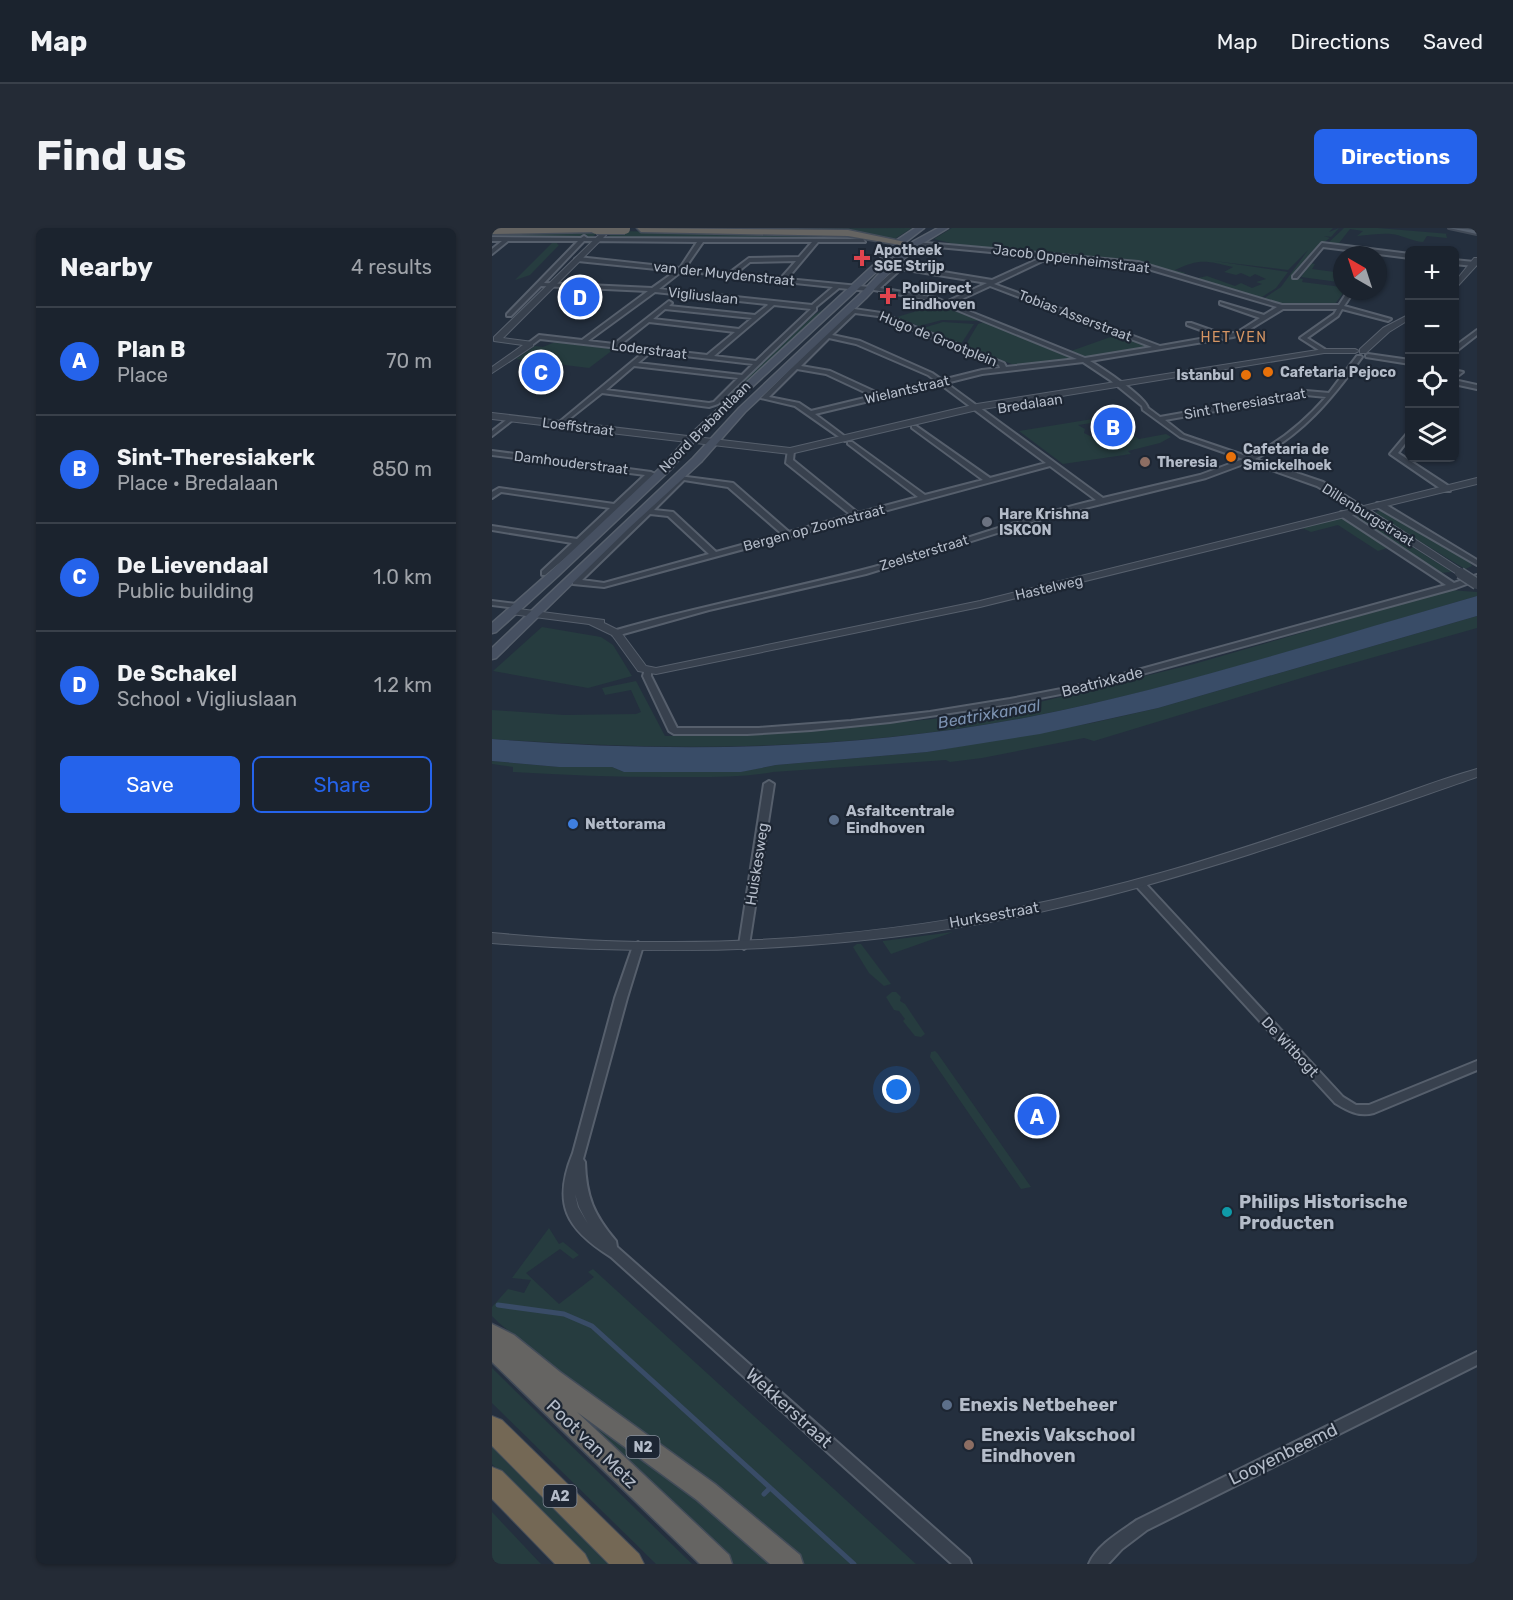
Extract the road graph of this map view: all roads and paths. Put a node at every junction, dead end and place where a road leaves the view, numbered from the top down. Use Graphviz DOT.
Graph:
graph roads {
  1 [pos="610,228"];
  2 [pos="740,228"];
  3 [pos="920,228"];
  4 [pos="944,228"];
  5 [pos="1453,228"];
  6 [pos="494,229"];
  7 [pos="625,229"];
  8 [pos="641,229"];
  9 [pos="936,231"];
  10 [pos="1477,232"];
  11 [pos="597,234"];
  12 [pos="584,238"];
  13 [pos="492,239"];
  14 [pos="507,239"];
  15 [pos="701,240"];
  16 [pos="817,240"];
  17 [pos="863,241"];
  18 [pos="900,242"];
  19 [pos="919,242"];
  20 [pos="1333,247"];
  21 [pos="492,252"];
  22 [pos="1387,255"];
  23 [pos="1050,256"];
  24 [pos="1405,256"];
  25 [pos="578,259"];
  26 [pos="801,259"];
  27 [pos="1459,262"];
  28 [pos="1476,262"];
  29 [pos="900,267"];
  30 [pos="682,269"];
  31 [pos="731,274"];
  32 [pos="1295,277"];
  33 [pos="783,280"];
  34 [pos="992,283"];
  35 [pos="1459,283"];
  36 [pos="539,284"];
  37 [pos="552,285"];
  38 [pos="838,286"];
  39 [pos="656,288"];
  40 [pos="854,288"];
  41 [pos="873,289"];
  42 [pos="682,293"];
  43 [pos="1243,296"];
  44 [pos="1345,300"];
  45 [pos="769,303"];
  46 [pos="946,304"];
  47 [pos="813,306"];
  48 [pos="664,307"];
  49 [pos="1282,307"];
  50 [pos="1340,307"];
  51 [pos="854,311"];
  52 [pos="509,315"];
  53 [pos="756,317"];
  54 [pos="1266,318"];
  55 [pos="1388,319"];
  56 [pos="1405,319"];
  57 [pos="648,320"];
  58 [pos="1189,324"];
  59 [pos="741,331"];
  60 [pos="1477,332"];
  61 [pos="827,336"];
  62 [pos="1226,337"];
  63 [pos="494,339"];
  64 [pos="584,342"];
  65 [pos="530,344"];
  66 [pos="615,346"];
  67 [pos="1160,348"];
  68 [pos="1459,348"];
  69 [pos="650,350"];
  70 [pos="1324,351"];
  71 [pos="1361,354"];
  72 [pos="709,357"];
  73 [pos="1085,360"];
  74 [pos="1276,361"];
  75 [pos="1405,361"];
  76 [pos="758,363"];
  77 [pos="633,364"];
  78 [pos="795,367"];
  79 [pos="493,370"];
  80 [pos="1004,370"];
  81 [pos="743,377"];
  82 [pos="940,382"];
  83 [pos="1459,383"];
  84 [pos="1123,387"];
  85 [pos="1477,387"];
  86 [pos="600,391"];
  87 [pos="1330,395"];
  88 [pos="880,397"];
  89 [pos="979,409"];
  90 [pos="811,413"];
  91 [pos="492,416"];
  92 [pos="512,418"];
  93 [pos="1159,420"];
  94 [pos="560,424"];
  95 [pos="914,427"];
  96 [pos="493,432"];
  97 [pos="1405,439"];
  98 [pos="689,441"];
  99 [pos="847,441"];
  100 [pos="713,444"];
  101 [pos="492,453"];
  102 [pos="789,454"];
  103 [pos="1252,459"];
  104 [pos="1405,461"];
  105 [pos="1406,462"];
  106 [pos="1052,463"];
  107 [pos="651,474"];
  108 [pos="988,480"];
  109 [pos="1477,481"];
  110 [pos="1447,489"];
  111 [pos="492,496"];
  112 [pos="924,498"];
  113 [pos="1101,500"];
  114 [pos="1380,505"];
  115 [pos="616,507"];
  116 [pos="1362,509"];
  117 [pos="648,511"];
  118 [pos="1344,514"];
  119 [pos="857,516"];
  120 [pos="492,528"];
  121 [pos="787,535"];
  122 [pos="579,542"];
  123 [pos="714,555"];
  124 [pos="1475,561"];
  125 [pos="545,573"];
  126 [pos="1477,578"];
  127 [pos="576,582"];
  128 [pos="1477,584"];
  129 [pos="1453,586"];
  130 [pos="492,605"];
  131 [pos="514,608"];
  132 [pos="537,612"];
  133 [pos="492,629"];
  134 [pos="620,632"];
  135 [pos="492,655"];
  136 [pos="648,671"];
  137 [pos="1477,773"];
  138 [pos="769,784"];
  139 [pos="1140,884"];
  140 [pos="492,939"];
  141 [pos="744,945"];
  142 [pos="638,946"];
  143 [pos="1477,1065"];
  144 [pos="492,1334"];
  145 [pos="492,1347"];
  146 [pos="1477,1358"];
  147 [pos="492,1428"];
  148 [pos="492,1480"];
  149 [pos="575,1564"];
  150 [pos="628,1564"];
  151 [pos="719,1564"];
  152 [pos="790,1564"];
  153 [pos="963,1564"];
  154 [pos="1097,1564"];
  1 -- 11 [label="street"];
  2 -- 8 [label="highway"];
  3 -- 18 [label="main road, Noord Brabantlaan"];
  4 -- 9 [label="main road, Noord Brabantlaan"];
  5 -- 10 [label="main road"];
  6 -- 11 [label="highway"];
  7 -- 8 [label="highway"];
  7 -- 11 [label="highway, bridge"];
  8 -- 18 [label="highway"];
  9 -- 19 [label="main road, Noord Brabantlaan"];
  11 -- 12 [label="street"];
  11 -- 15 [label="street"];
  11 -- 25 [label="street"];
  12 -- 14 [label="street"];
  12 -- 36 [label="street"];
  13 -- 14 [label="street"];
  14 -- 21 [label="street"];
  15 -- 16 [label="street"];
  15 -- 30 [label="street"];
  16 -- 17 [label="street"];
  16 -- 26 [label="street"];
  18 -- 19 [label="main road"];
  18 -- 40 [label="main road, Noord Brabantlaan"];
  19 -- 23 [label="street, Jacob Oppenheimstraat"];
  19 -- 41 [label="main road, Noord Brabantlaan"];
  20 -- 32 [label="street"];
  22 -- 24 [label="street"];
  23 -- 34 [label="street"];
  23 -- 43 [label="street, Jacob Oppenheimstraat"];
  25 -- 30 [label="street, van der Muydenstraat"];
  25 -- 37 [label="street"];
  26 -- 31 [label="street"];
  26 -- 33 [label="street"];
  27 -- 28 [label="street"];
  28 -- 35 [label="street"];
  29 -- 34 [label="street, Tobias Asserstraat"];
  29 -- 41 [label="street, Noord Brabantlaan"];
  30 -- 31 [label="street, van der Muydenstraat"];
  30 -- 39 [label="street"];
  31 -- 33 [label="street, van der Muydenstraat"];
  33 -- 38 [label="street, van der Muydenstraat"];
  34 -- 46 [label="street"];
  34 -- 67 [label="street, Tobias Asserstraat"];
  36 -- 37 [label="street, Vigliuslaan"];
  36 -- 52 [label="street"];
  37 -- 39 [label="street, Vigliuslaan"];
  37 -- 63 [label="street"];
  38 -- 40 [label="street, van der Muydenstraat"];
  38 -- 47 [label="street, Noord Brabantlaan"];
  39 -- 42 [label="street, Vigliuslaan"];
  39 -- 64 [label="street"];
  40 -- 41 [label="street, van der Muydenstraat"];
  40 -- 98 [label="main road, Noord Brabantlaan"];
  41 -- 46 [label="street, Hugo de Grootplein"];
  41 -- 100 [label="main road, Noord Brabantlaan"];
  42 -- 45 [label="street, Vigliuslaan"];
  42 -- 48 [label="street"];
  43 -- 49 [label="street, Jacob Oppenheimstraat"];
  43 -- 54 [label="street"];
  44 -- 50 [label="street"];
  45 -- 47 [label="street, Vigliuslaan"];
  45 -- 53 [label="street"];
  46 -- 73 [label="street, Hugo de Grootplein"];
  47 -- 76 [label="street, Noord Brabantlaan"];
  48 -- 53 [label="street"];
  48 -- 57 [label="street"];
  49 -- 50 [label="street, Jacob Oppenheimstraat"];
  49 -- 54 [label="street"];
  50 -- 55 [label="street, Jacob Oppenheimstraat"];
  50 -- 70 [label="street"];
  51 -- 61 [label="street, Noord Brabantlaan"];
  51 -- 80 [label="street, Hugo de Grootplein"];
  53 -- 59 [label="street"];
  54 -- 62 [label="street"];
  56 -- 71 [label="street, Zeelsterstraat"];
  57 -- 59 [label="street"];
  57 -- 66 [label="street"];
  58 -- 62 [label="street"];
  59 -- 72 [label="street"];
  60 -- 68 [label="street"];
  61 -- 78 [label="street, Noord Brabantlaan"];
  61 -- 82 [label="street"];
  62 -- 67 [label="street"];
  63 -- 65 [label="street"];
  64 -- 65 [label="street, Loderstraat"];
  64 -- 66 [label="street, Loderstraat"];
  65 -- 79 [label="street"];
  66 -- 69 [label="street, Loderstraat"];
  67 -- 73 [label="street"];
  69 -- 72 [label="street, Loderstraat"];
  69 -- 77 [label="street"];
  70 -- 71 [label="street, Bredalaan"];
  70 -- 74 [label="street, Bredalaan"];
  71 -- 74 [label="street, Bredalaan"];
  71 -- 75 [label="street"];
  71 -- 87 [label="street, Zeelsterstraat"];
  72 -- 76 [label="street, Loderstraat"];
  73 -- 80 [label="street, Hugo de Grootplein"];
  73 -- 84 [label="street, Dillenburgstraat"];
  74 -- 84 [label="street, Bredalaan"];
  76 -- 81 [label="street, Noord Brabantlaan"];
  77 -- 81 [label="street"];
  77 -- 86 [label="street"];
  78 -- 88 [label="street"];
  78 -- 90 [label="street, Noord Brabantlaan"];
  80 -- 82 [label="street, Wielantstraat"];
  81 -- 86 [label="street, Noord Brabantlaan"];
  82 -- 88 [label="street, Wielantstraat"];
  82 -- 89 [label="street"];
  83 -- 85 [label="street"];
  84 -- 89 [label="street, Bredalaan"];
  84 -- 93 [label="street, Dillenburgstraat"];
  86 -- 94 [label="street"];
  87 -- 93 [label="street, Sint Theresiastraat"];
  87 -- 103 [label="street, Zeelsterstraat"];
  88 -- 90 [label="street, Wielantstraat"];
  89 -- 95 [label="street, Bredalaan"];
  89 -- 99 [label="street, Bredalaan"];
  89 -- 106 [label="street"];
  90 -- 99 [label="street"];
  91 -- 92 [label="street, Loeffstraat"];
  92 -- 94 [label="street, Loeffstraat"];
  92 -- 96 [label="street"];
  93 -- 103 [label="street, Dillenburgstraat"];
  94 -- 98 [label="street, Loeffstraat"];
  95 -- 99 [label="street, Bredalaan"];
  95 -- 108 [label="street"];
  97 -- 104 [label="street"];
  98 -- 100 [label="street, Bredalaan"];
  98 -- 131 [label="main road, Noord Brabantlaan"];
  99 -- 102 [label="street, Bredalaan"];
  99 -- 112 [label="street"];
  100 -- 102 [label="street, Bredalaan"];
  100 -- 132 [label="main road, Noord Brabantlaan"];
  101 -- 107 [label="street, Damhouderstraat"];
  102 -- 119 [label="street"];
  103 -- 113 [label="street, Zeelsterstraat"];
  103 -- 116 [label="street, Dillenburgstraat"];
  105 -- 110 [label="street"];
  106 -- 108 [label="street, Bergen op Zoomstraat"];
  106 -- 113 [label="street"];
  107 -- 115 [label="street, Noord Brabantlaan"];
  108 -- 112 [label="street, Bergen op Zoomstraat"];
  109 -- 110 [label="street, Hastelweg"];
  110 -- 114 [label="street, Hastelweg"];
  111 -- 115 [label="street"];
  112 -- 119 [label="street, Bergen op Zoomstraat"];
  113 -- 134 [label="street, Zeelsterstraat"];
  114 -- 116 [label="street, Hastelweg"];
  114 -- 124 [label="street, Dillenburgstraat"];
  115 -- 122 [label="street, Noord Brabantlaan"];
  116 -- 118 [label="street, Hastelweg"];
  116 -- 128 [label="street, Dillenburgstraat, bridge"];
  117 -- 121 [label="street, Noord Brabantlaan"];
  117 -- 123 [label="street"];
  117 -- 127 [label="street, Noord Brabantlaan"];
  118 -- 129 [label="street, Dillenburgstraat"];
  118 -- 136 [label="street, Hastelweg"];
  119 -- 121 [label="street, Bergen op Zoomstraat"];
  120 -- 122 [label="street"];
  121 -- 123 [label="street, Bergen op Zoomstraat"];
  122 -- 125 [label="street, Noord Brabantlaan"];
  123 -- 127 [label="street, Bergen op Zoomstraat"];
  126 -- 129 [label="street, Beatrixkade"];
  129 -- 136 [label="street, Beatrixkade"];
  130 -- 131 [label="street"];
  131 -- 132 [label="street"];
  131 -- 133 [label="main road, Noord Brabantlaan"];
  132 -- 134 [label="street"];
  132 -- 135 [label="main road, Noord Brabantlaan"];
  134 -- 136 [label="street"];
  137 -- 139 [label="street, Hurksestraat"];
  138 -- 141 [label="street, Huiskesweg"];
  139 -- 141 [label="street, Hurksestraat"];
  139 -- 143 [label="street, De Witbogt"];
  140 -- 142 [label="street, Hurksestraat"];
  141 -- 142 [label="street, Hurksestraat"];
  142 -- 153 [label="street, Wekkerstraat"];
  144 -- 152 [label="highway, N2"];
  145 -- 151 [label="highway, Poot van Metz / N2"];
  146 -- 154 [label="street, Looyenbeemd"];
  147 -- 150 [label="highway, A2"];
  148 -- 149 [label="highway, A2"];
}
